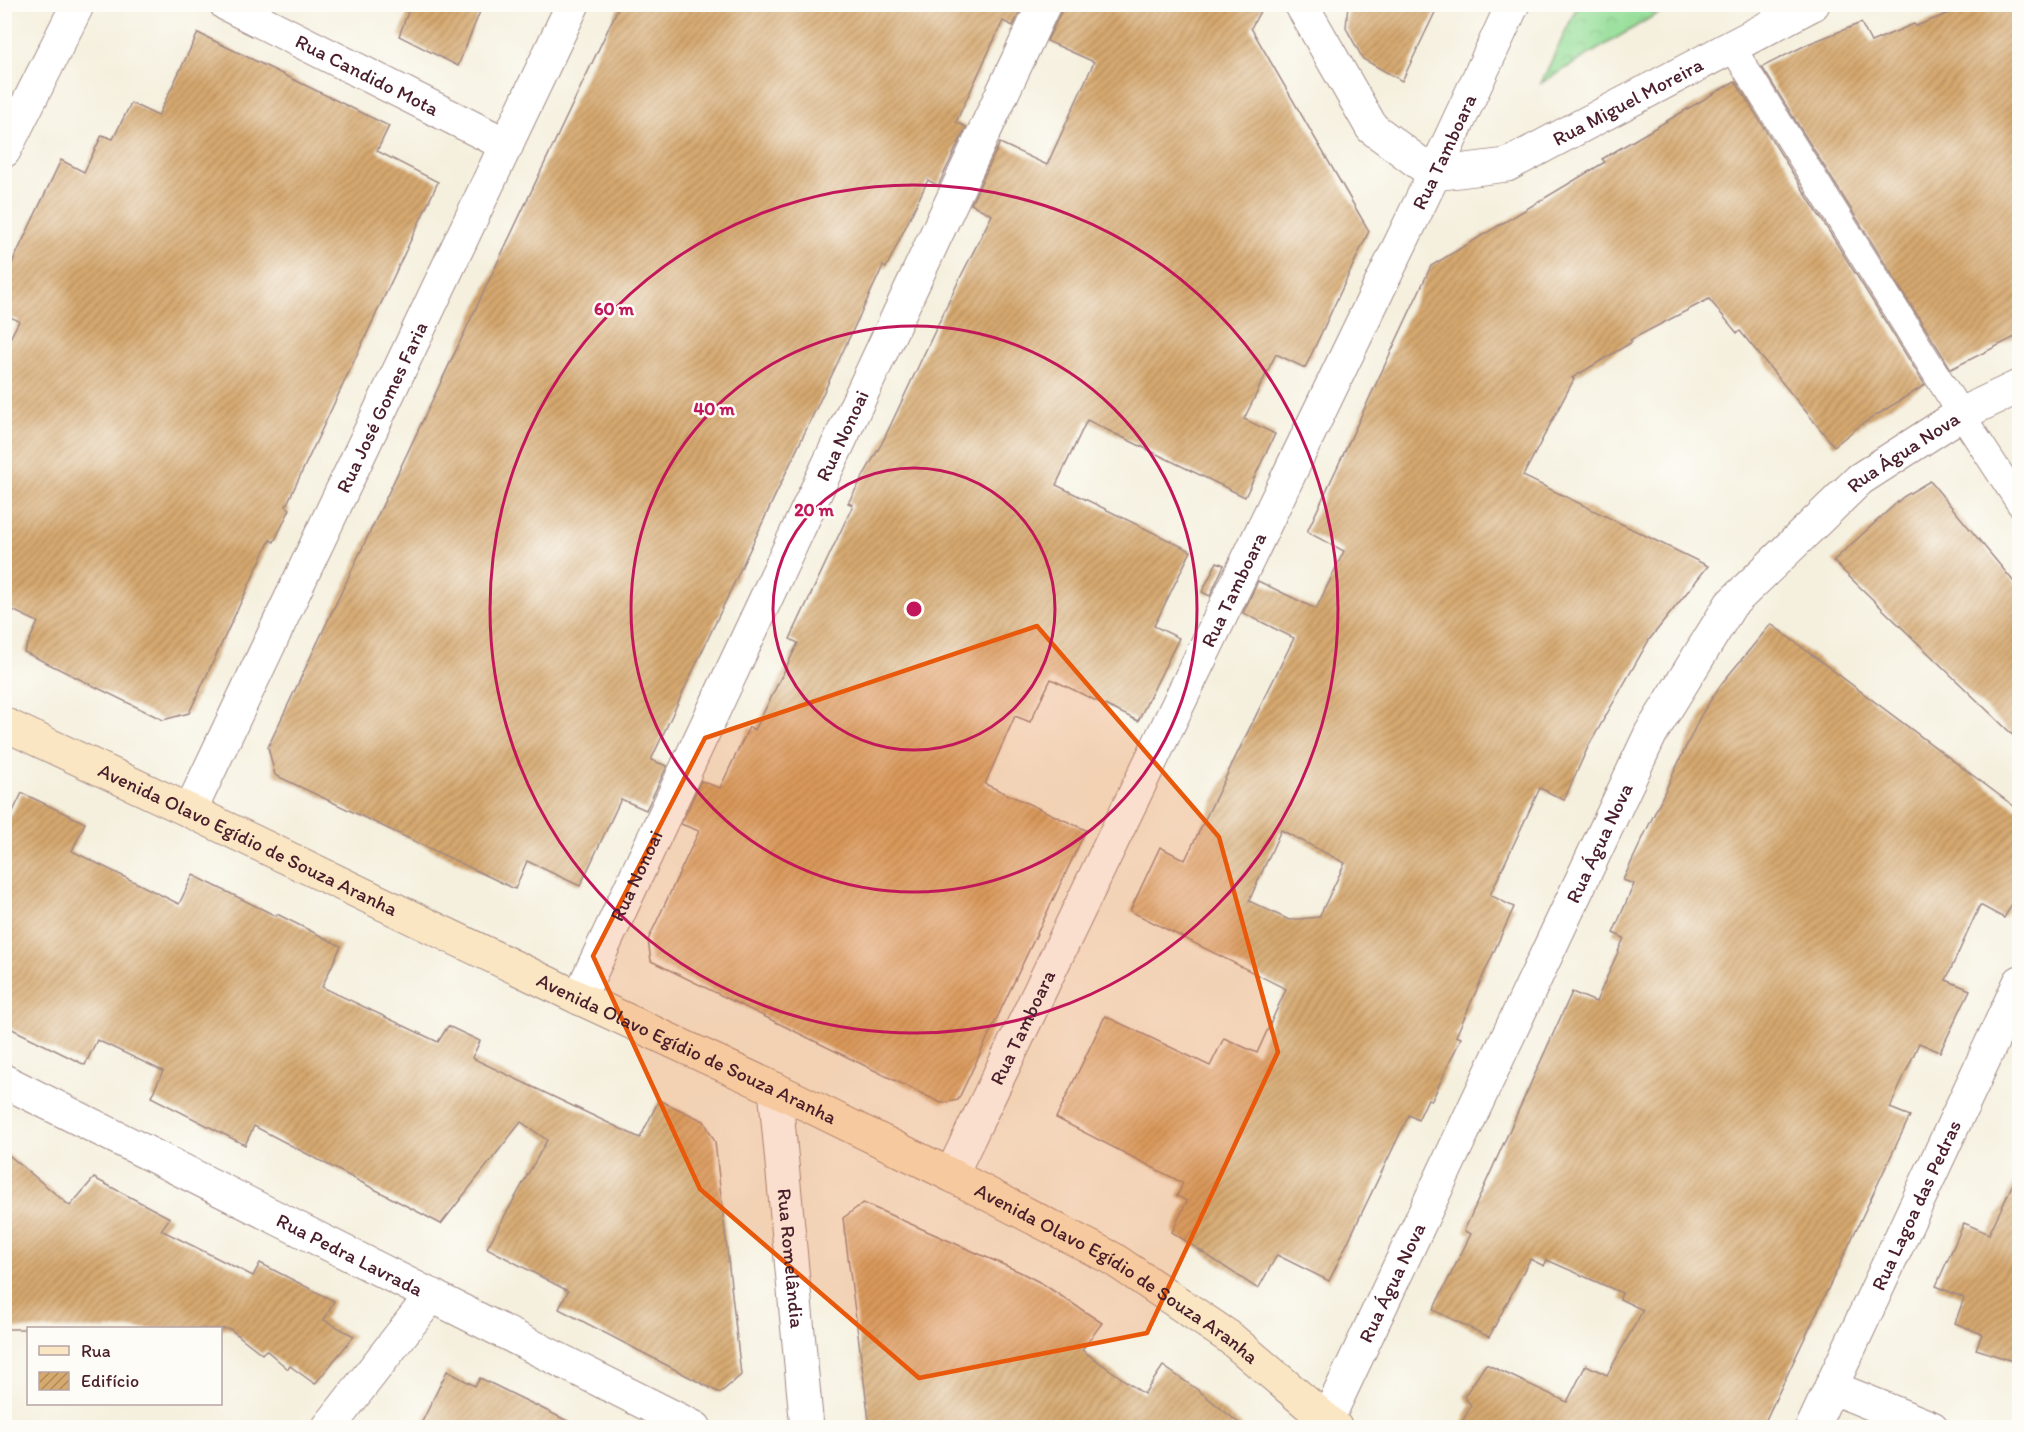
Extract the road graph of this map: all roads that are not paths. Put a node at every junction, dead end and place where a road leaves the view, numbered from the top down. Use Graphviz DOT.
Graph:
graph roads {
  1 [pos="78,4"];
  2 [pos="226,4"];
  3 [pos="573,4"];
  4 [pos="1044,4"];
  5 [pos="1301,4"];
  6 [pos="1513,4"];
  7 [pos="1813,4"];
  8 [pos="1732,47"];
  9 [pos="507,145"];
  10 [pos="4,151"];
  11 [pos="1434,174"];
  12 [pos="2019,386"];
  13 [pos="1961,414"];
  14 [pos="2019,504"];
  15 [pos="4,724"];
  16 [pos="190,811"];
  17 [pos="2019,982"];
  18 [pos="579,998"];
  19 [pos="4,1081"];
  20 [pos="775,1089"];
  21 [pos="951,1175"];
  22 [pos="432,1295"];
  23 [pos="1831,1387"];
  24 [pos="1331,1424"];
  25 [pos="328,1428"];
  26 [pos="694,1428"];
  27 [pos="807,1428"];
  28 [pos="1812,1428"];
  29 [pos="1932,1428"];
  1 -- 10 [label="street"];
  2 -- 9 [label="street, Rua Candido Mota"];
  3 -- 9 [label="street, Rua José Gomes Faria"];
  4 -- 18 [label="street, Rua Nonoai"];
  5 -- 11 [label="street"];
  6 -- 11 [label="street, Rua Tamboara"];
  7 -- 8 [label="street, Rua Miguel Moreira"];
  8 -- 11 [label="street, Rua Miguel Moreira"];
  8 -- 13 [label="lane"];
  9 -- 16 [label="street, Rua José Gomes Faria"];
  11 -- 21 [label="street, Rua Tamboara"];
  12 -- 13 [label="street, Rua Água Nova"];
  13 -- 14 [label="lane"];
  13 -- 24 [label="street, Rua Água Nova"];
  15 -- 16 [label="main road, Avenida Olavo Egídio de Souza Aranha"];
  16 -- 18 [label="main road, Avenida Olavo Egídio de Souza Aranha"];
  17 -- 23 [label="street, Rua Lagoa das Pedras"];
  18 -- 20 [label="main road, Avenida Olavo Egídio de Souza Aranha"];
  19 -- 22 [label="street, Rua Pedra Lavrada"];
  20 -- 21 [label="main road, Avenida Olavo Egídio de Souza Aranha"];
  20 -- 27 [label="street, Rua Romelândia"];
  21 -- 24 [label="main road, Avenida Olavo Egídio de Souza Aranha"];
  22 -- 25 [label="street"];
  22 -- 26 [label="street, Rua Pedra Lavrada"];
  23 -- 28 [label="street, Rua Lagoa das Pedras"];
  23 -- 29 [label="street"];
}
